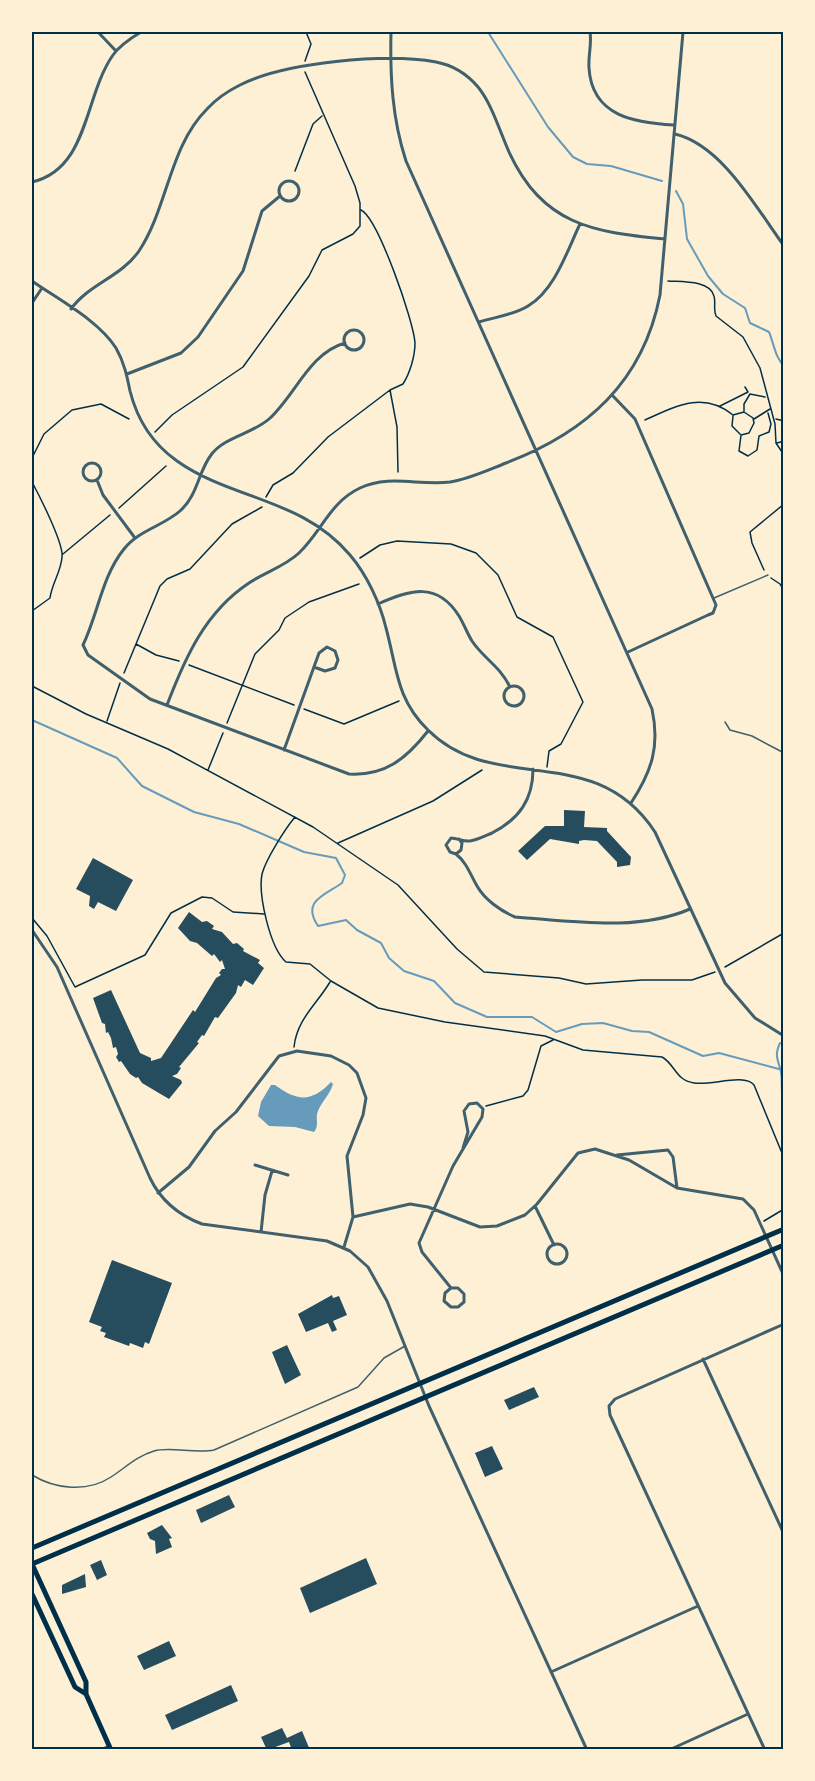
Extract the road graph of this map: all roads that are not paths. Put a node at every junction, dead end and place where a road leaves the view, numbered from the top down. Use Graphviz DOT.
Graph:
graph roads {
  1 [pos="98,32"];
  2 [pos="141,32"];
  3 [pos="391,32"];
  4 [pos="591,32"];
  5 [pos="683,32"];
  6 [pos="116,51"];
  7 [pos="391,58"];
  8 [pos="674,125"];
  9 [pos="674,134"];
  10 [pos="32,182"];
  11 [pos="280,196"];
  12 [pos="580,224"];
  13 [pos="665,239"];
  14 [pos="783,246"];
  15 [pos="32,281"];
  16 [pos="42,288"];
  17 [pos="32,303"];
  18 [pos="71,309"];
  19 [pos="479,322"];
  20 [pos="345,343"];
  21 [pos="127,374"];
  22 [pos="612,396"];
  23 [pos="537,450"];
  24 [pos="202,475"];
  25 [pos="97,480"];
  26 [pos="319,526"];
  27 [pos="135,538"];
  28 [pos="768,575"];
  29 [pos="714,598"];
  30 [pos="378,604"];
  31 [pos="628,652"];
  32 [pos="314,667"];
  33 [pos="510,687"];
  34 [pos="167,705"];
  35 [pos="725,722"];
  36 [pos="428,731"];
  37 [pos="284,750"];
  38 [pos="783,753"];
  39 [pos="533,769"];
  40 [pos="631,802"];
  41 [pos="459,839"];
  42 [pos="456,854"];
  43 [pos="690,909"];
  44 [pos="32,930"];
  45 [pos="783,1036"];
  46 [pos="463,1148"];
  47 [pos="615,1155"];
  48 [pos="255,1165"];
  49 [pos="272,1170"];
  50 [pos="288,1175"];
  51 [pos="677,1188"];
  52 [pos="158,1193"];
  53 [pos="536,1206"];
  54 [pos="435,1210"];
  55 [pos="353,1217"];
  56 [pos="783,1228"];
  57 [pos="261,1232"];
  58 [pos="766,1236"];
  59 [pos="554,1245"];
  60 [pos="783,1245"];
  61 [pos="344,1248"];
  62 [pos="771,1250"];
  63 [pos="783,1276"];
  64 [pos="451,1287"];
  65 [pos="783,1324"];
  66 [pos="405,1346"];
  67 [pos="703,1359"];
  68 [pos="419,1384"];
  69 [pos="425,1396"];
  70 [pos="32,1475"];
  71 [pos="783,1534"];
  72 [pos="32,1548"];
  73 [pos="32,1564"];
  74 [pos="32,1594"];
  75 [pos="698,1606"];
  76 [pos="551,1672"];
  77 [pos="86,1694"];
  78 [pos="748,1714"];
  79 [pos="110,1748"];
  80 [pos="101,1749"];
  81 [pos="587,1749"];
  82 [pos="669,1749"];
  83 [pos="765,1749"];
  1 -- 6 [label="street"];
  2 -- 6 [label="street"];
  3 -- 7 [label="street"];
  4 -- 8 [label="street"];
  5 -- 8 [label="street"];
  6 -- 10 [label="street"];
  7 -- 12 [label="street"];
  7 -- 18 [label="street"];
  7 -- 19 [label="street"];
  8 -- 9 [label="street"];
  9 -- 13 [label="street"];
  9 -- 14 [label="street"];
  11 -- 11 [label="street"];
  11 -- 21 [label="street"];
  12 -- 13 [label="street"];
  12 -- 19 [label="street"];
  13 -- 22 [label="street"];
  15 -- 16 [label="street"];
  16 -- 17 [label="street"];
  16 -- 18 [label="street"];
  18 -- 21 [label="street"];
  19 -- 23 [label="street"];
  20 -- 20 [label="street"];
  20 -- 24 [label="street"];
  21 -- 24 [label="street"];
  22 -- 23 [label="street"];
  22 -- 29 [label="street"];
  23 -- 26 [label="street"];
  23 -- 31 [label="street"];
  24 -- 26 [label="street"];
  24 -- 27 [label="street"];
  25 -- 25 [label="street"];
  25 -- 27 [label="street"];
  26 -- 30 [label="street"];
  26 -- 34 [label="street"];
  27 -- 34 [label="street"];
  28 -- 29 [label="lane"];
  29 -- 31 [label="street"];
  30 -- 33 [label="street"];
  30 -- 36 [label="street"];
  31 -- 40 [label="street"];
  32 -- 32 [label="street"];
  32 -- 37 [label="street"];
  33 -- 33 [label="street"];
  34 -- 37 [label="street"];
  35 -- 38 [label="lane"];
  36 -- 37 [label="street"];
  36 -- 39 [label="street"];
  39 -- 40 [label="street"];
  39 -- 41 [label="street"];
  40 -- 43 [label="street"];
  41 -- 42 [label="street"];
  41 -- 42 [label="street"];
  42 -- 43 [label="street"];
  43 -- 45 [label="street"];
  44 -- 52 [label="street"];
  46 -- 46 [label="street"];
  46 -- 54 [label="street"];
  47 -- 51 [label="street"];
  47 -- 51 [label="street"];
  47 -- 53 [label="street"];
  48 -- 49 [label="street"];
  49 -- 50 [label="street"];
  49 -- 57 [label="street"];
  51 -- 58 [label="street"];
  52 -- 55 [label="street"];
  52 -- 57 [label="street"];
  53 -- 54 [label="street"];
  53 -- 59 [label="street"];
  54 -- 55 [label="street"];
  54 -- 64 [label="street"];
  55 -- 61 [label="street"];
  56 -- 58 [label="main road"];
  57 -- 61 [label="street"];
  58 -- 62 [label="street"];
  58 -- 68 [label="main road"];
  59 -- 59 [label="street"];
  60 -- 62 [label="main road"];
  61 -- 66 [label="street"];
  62 -- 63 [label="street"];
  62 -- 69 [label="main road"];
  64 -- 64 [label="street"];
  65 -- 67 [label="street"];
  66 -- 68 [label="street"];
  66 -- 70 [label="lane"];
  67 -- 71 [label="street"];
  67 -- 75 [label="street"];
  68 -- 69 [label="street"];
  68 -- 72 [label="main road"];
  69 -- 73 [label="main road"];
  69 -- 76 [label="street"];
  73 -- 77 [label="main road"];
  74 -- 77 [label="main road"];
  75 -- 76 [label="street"];
  75 -- 78 [label="street"];
  76 -- 81 [label="street"];
  77 -- 79 [label="main road"];
  78 -- 82 [label="street"];
  78 -- 83 [label="street"];
  79 -- 80 [label="street"];
}
